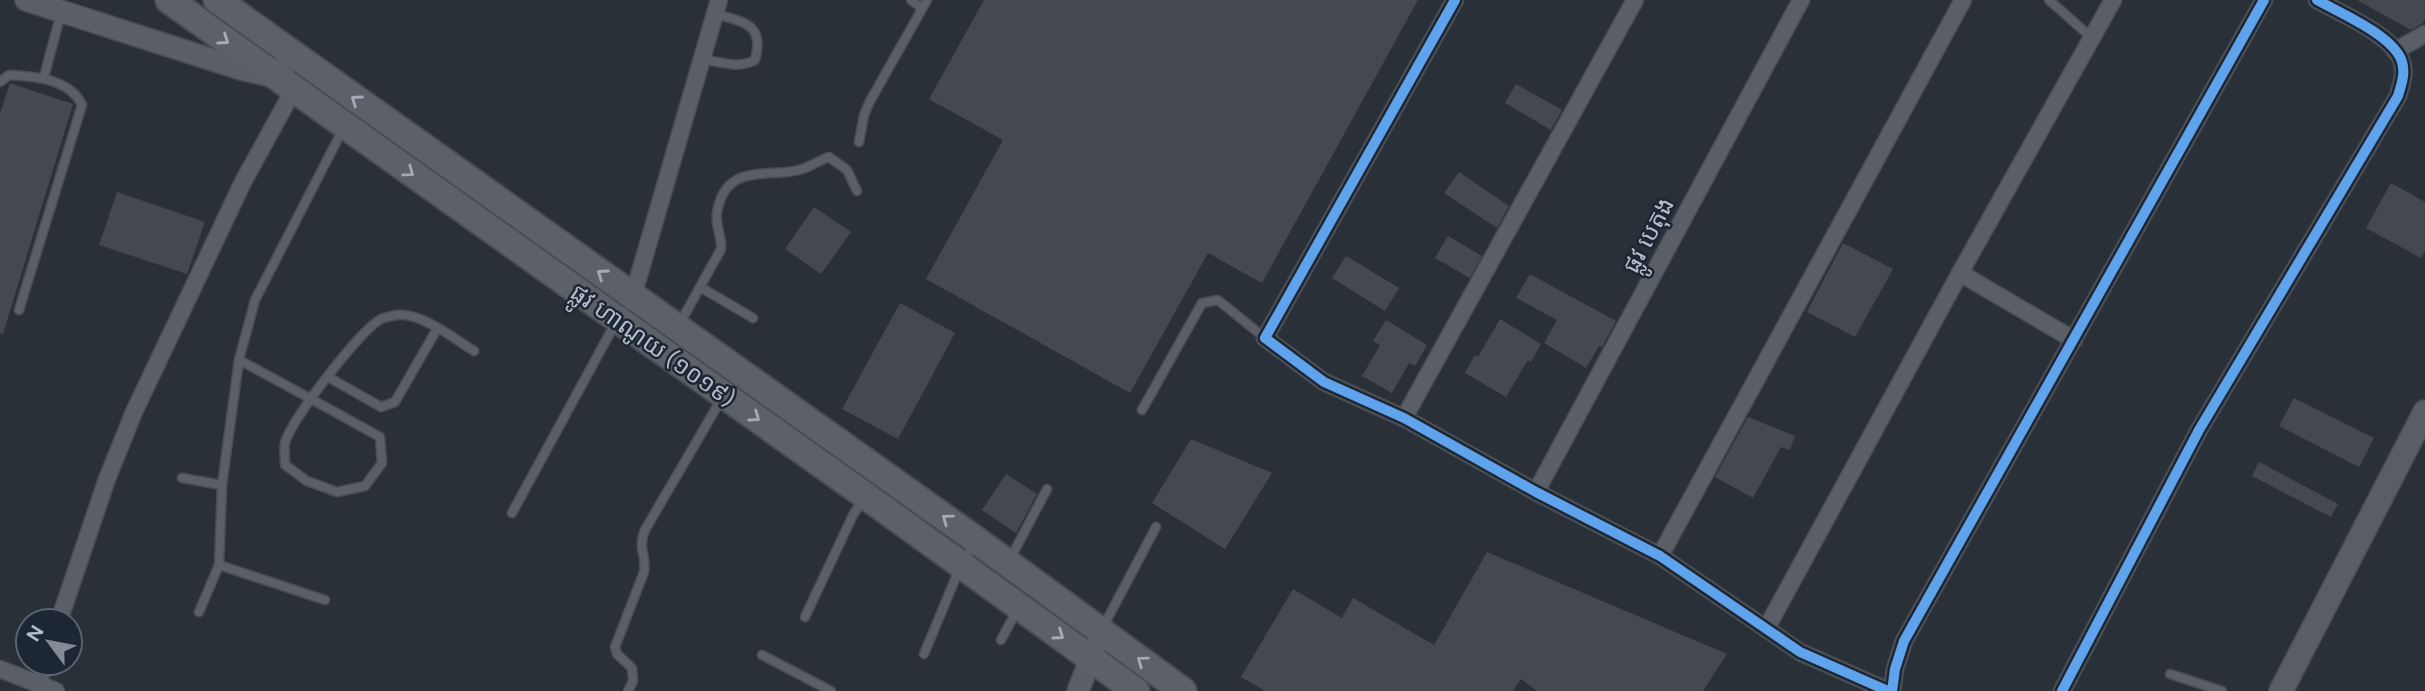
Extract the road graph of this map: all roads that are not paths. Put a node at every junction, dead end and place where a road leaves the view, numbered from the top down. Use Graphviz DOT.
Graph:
graph roads {
  1 [pos="26,0"];
  2 [pos="169,0"];
  3 [pos="217,0"];
  4 [pos="911,0"];
  5 [pos="1455,0"];
  6 [pos="1635,0"];
  7 [pos="1801,0"];
  8 [pos="1963,0"];
  9 [pos="2049,0"];
  10 [pos="2113,0"];
  11 [pos="2264,0"];
  12 [pos="2317,0"];
  13 [pos="925,4"];
  14 [pos="717,7"];
  15 [pos="61,13"];
  16 [pos="2425,34"];
  17 [pos="2092,38"];
  18 [pos="2395,51"];
  19 [pos="292,54"];
  20 [pos="702,59"];
  21 [pos="44,77"];
  22 [pos="0,82"];
  23 [pos="285,83"];
  24 [pos="345,126"];
  25 [pos="859,142"];
  26 [pos="857,191"];
  27 [pos="1960,273"];
  28 [pos="700,287"];
  29 [pos="633,296"];
  30 [pos="19,310"];
  31 [pos="753,318"];
  32 [pos="617,321"];
  33 [pos="678,327"];
  34 [pos="437,329"];
  35 [pos="1265,338"];
  36 [pos="2074,340"];
  37 [pos="474,351"];
  38 [pos="239,360"];
  39 [pos="328,377"];
  40 [pos="723,395"];
  41 [pos="312,400"];
  42 [pos="1142,410"];
  43 [pos="2425,412"];
  44 [pos="1404,418"];
  45 [pos="182,478"];
  46 [pos="222,485"];
  47 [pos="1047,489"];
  48 [pos="1536,492"];
  49 [pos="866,496"];
  50 [pos="512,513"];
  51 [pos="1156,527"];
  52 [pos="976,540"];
  53 [pos="1660,556"];
  54 [pos="1007,563"];
  55 [pos="219,565"];
  56 [pos="961,565"];
  57 [pos="325,600"];
  58 [pos="64,607"];
  59 [pos="1019,607"];
  60 [pos="199,612"];
  61 [pos="805,617"];
  62 [pos="1766,629"];
  63 [pos="1101,632"];
  64 [pos="1001,640"];
  65 [pos="924,654"];
  66 [pos="762,655"];
  67 [pos="1091,658"];
  68 [pos="0,669"];
  69 [pos="2170,674"];
  70 [pos="40,677"];
  71 [pos="38,684"];
  72 [pos="56,691"];
  73 [pos="628,691"];
  74 [pos="831,691"];
  75 [pos="1077,691"];
  76 [pos="1136,691"];
  77 [pos="1183,691"];
  78 [pos="1890,691"];
  79 [pos="2063,691"];
  80 [pos="2222,691"];
  81 [pos="2281,691"];
  1 -- 15 [label="street"];
  2 -- 23 [label="main road, ផ្លូវ ហាណូយ (១០១៩), one-way"];
  3 -- 19 [label="main road, ផ្លូវ ហាណូយ (១០១៩)"];
  4 -- 13 [label="lane"];
  5 -- 35 [label="street"];
  6 -- 44 [label="street"];
  7 -- 48 [label="street, ផ្លូវ បេតុង"];
  8 -- 53 [label="street"];
  9 -- 17 [label="lane"];
  10 -- 17 [label="street"];
  11 -- 36 [label="street"];
  12 -- 18 [label="street"];
  13 -- 25 [label="lane"];
  14 -- 20 [label="street"];
  14 -- 20 [label="lane"];
  15 -- 21 [label="lane"];
  15 -- 23 [label="street"];
  16 -- 18 [label="street"];
  17 -- 27 [label="street"];
  18 -- 79 [label="street"];
  19 -- 23 [label="street"];
  29 -- 19 [label="main road, ផ្លូវ ហាណូយ (១០១៩), one-way"];
  20 -- 29 [label="street"];
  21 -- 22 [label="lane"];
  21 -- 30 [label="lane"];
  23 -- 24 [label="main road, ផ្លូវ ហាណូយ (១០១៩)"];
  23 -- 58 [label="street"];
  24 -- 32 [label="main road, ផ្លូវ ហាណូយ (១០១៩), one-way"];
  24 -- 38 [label="lane"];
  26 -- 28 [label="lane"];
  27 -- 36 [label="street"];
  27 -- 62 [label="street"];
  28 -- 31 [label="lane"];
  28 -- 33 [label="lane"];
  29 -- 32 [label="street"];
  29 -- 33 [label="main road, ផ្លូវ ហាណូយ (១០១៩)"];
  32 -- 40 [label="main road, ផ្លូវ ហាណូយ (១០១៩)"];
  32 -- 50 [label="lane"];
  52 -- 33 [label="main road, ផ្លូវ ហាណូយ (១០១៩), one-way"];
  34 -- 37 [label="lane"];
  34 -- 39 [label="lane"];
  34 -- 39 [label="lane"];
  35 -- 42 [label="lane"];
  35 -- 44 [label="street"];
  36 -- 78 [label="street"];
  38 -- 41 [label="lane"];
  38 -- 46 [label="lane"];
  39 -- 41 [label="lane"];
  40 -- 49 [label="main road, ផ្លូវ ហាណូយ (១០១៩), one-way"];
  40 -- 73 [label="lane"];
  41 -- 41 [label="lane"];
  43 -- 81 [label="main road"];
  44 -- 48 [label="street"];
  45 -- 46 [label="lane"];
  46 -- 55 [label="lane"];
  47 -- 54 [label="lane"];
  48 -- 53 [label="street"];
  49 -- 56 [label="main road, ផ្លូវ ហាណូយ (១០១៩)"];
  49 -- 61 [label="lane"];
  51 -- 63 [label="lane"];
  52 -- 54 [label="main road, ផ្លូវ ហាណូយ (១០១៩)"];
  52 -- 56 [label="lane"];
  53 -- 62 [label="street"];
  54 -- 63 [label="main road, ផ្លូវ ហាណូយ (១០១៩)"];
  55 -- 57 [label="lane"];
  55 -- 60 [label="lane"];
  56 -- 59 [label="main road, ផ្លូវ ហាណូយ (១០១៩)"];
  56 -- 65 [label="lane"];
  59 -- 64 [label="lane"];
  59 -- 67 [label="main road, ផ្លូវ ហាណូយ (១០១៩), one-way"];
  62 -- 78 [label="street"];
  63 -- 67 [label="street"];
  77 -- 63 [label="main road, ផ្លូវ ហាណូយ (១០១៩), one-way"];
  66 -- 74 [label="lane"];
  67 -- 75 [label="street"];
  67 -- 76 [label="main road, ផ្លូវ ហាណូយ (១០១៩)"];
  68 -- 71 [label="street"];
  69 -- 80 [label="lane"];
  70 -- 71 [label="street"];
  71 -- 72 [label="street"];
}
